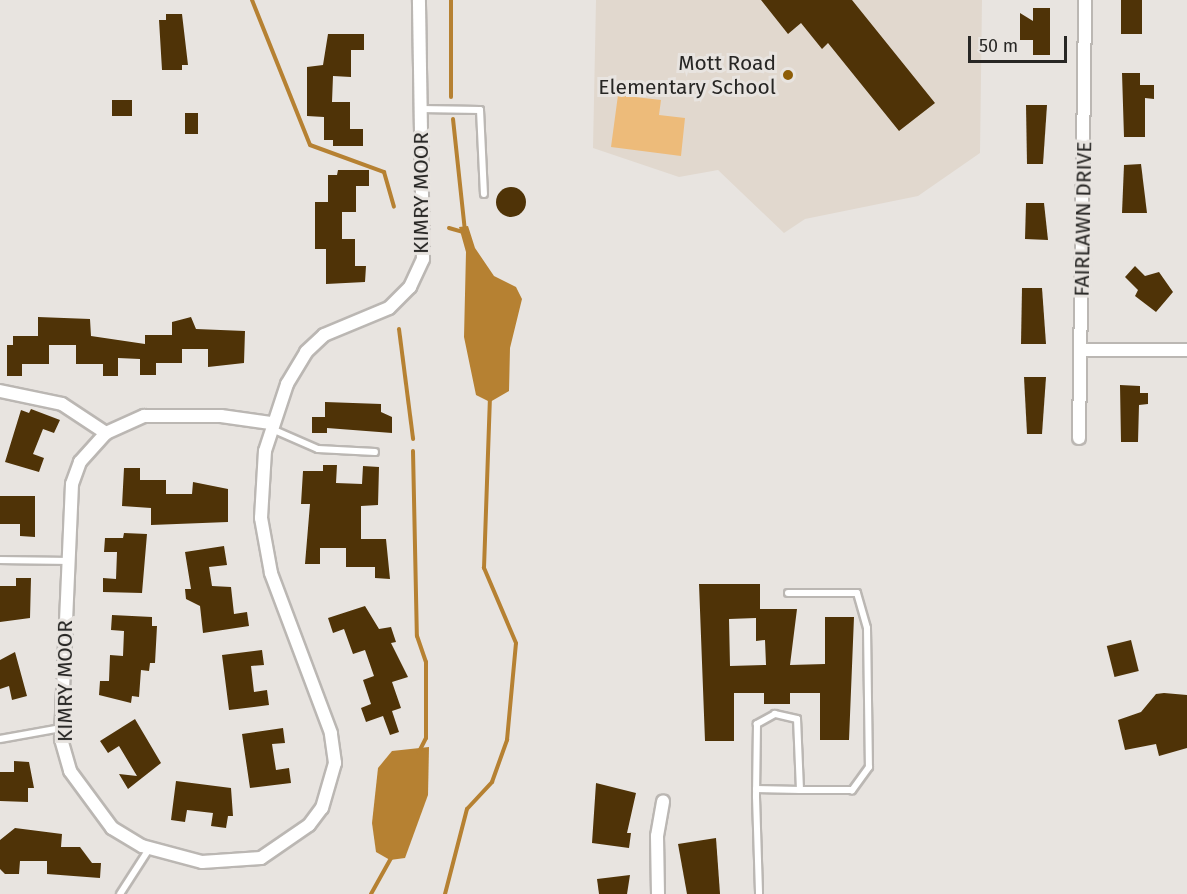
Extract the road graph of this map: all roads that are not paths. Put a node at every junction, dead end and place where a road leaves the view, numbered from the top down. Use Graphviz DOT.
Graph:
graph roads {
  1 [pos="419,0"];
  2 [pos="1085,0"];
  3 [pos="422,109"];
  4 [pos="484,194"];
  5 [pos="1081,350"];
  6 [pos="1187,350"];
  7 [pos="0,391"];
  8 [pos="271,425"];
  9 [pos="106,433"];
  10 [pos="1079,438"];
  11 [pos="375,452"];
  12 [pos="0,560"];
  13 [pos="68,561"];
  14 [pos="788,593"];
  15 [pos="62,728"];
  16 [pos="0,739"];
  17 [pos="756,789"];
  18 [pos="800,790"];
  19 [pos="663,802"];
  20 [pos="149,849"];
  21 [pos="120,894"];
  22 [pos="658,894"];
  23 [pos="759,894"];
  1 -- 3 [label="street, KIMRY MOOR"];
  2 -- 5 [label="street, FAIRLAWN DRIVE"];
  3 -- 4 [label="lane"];
  3 -- 8 [label="street, KIMRY MOOR"];
  5 -- 6 [label="street"];
  5 -- 10 [label="street, FAIRLAWN DRIVE"];
  7 -- 9 [label="street"];
  8 -- 9 [label="street, KIMRY MOOR"];
  8 -- 11 [label="lane"];
  8 -- 20 [label="street, KIMRY MOOR"];
  9 -- 13 [label="street, KIMRY MOOR"];
  12 -- 13 [label="lane"];
  13 -- 15 [label="street, KIMRY MOOR"];
  14 -- 18 [label="lane"];
  15 -- 16 [label="lane"];
  15 -- 20 [label="street, KIMRY MOOR"];
  17 -- 18 [label="lane"];
  17 -- 18 [label="lane"];
  17 -- 23 [label="lane"];
  19 -- 22 [label="street"];
  20 -- 21 [label="lane"];
}
